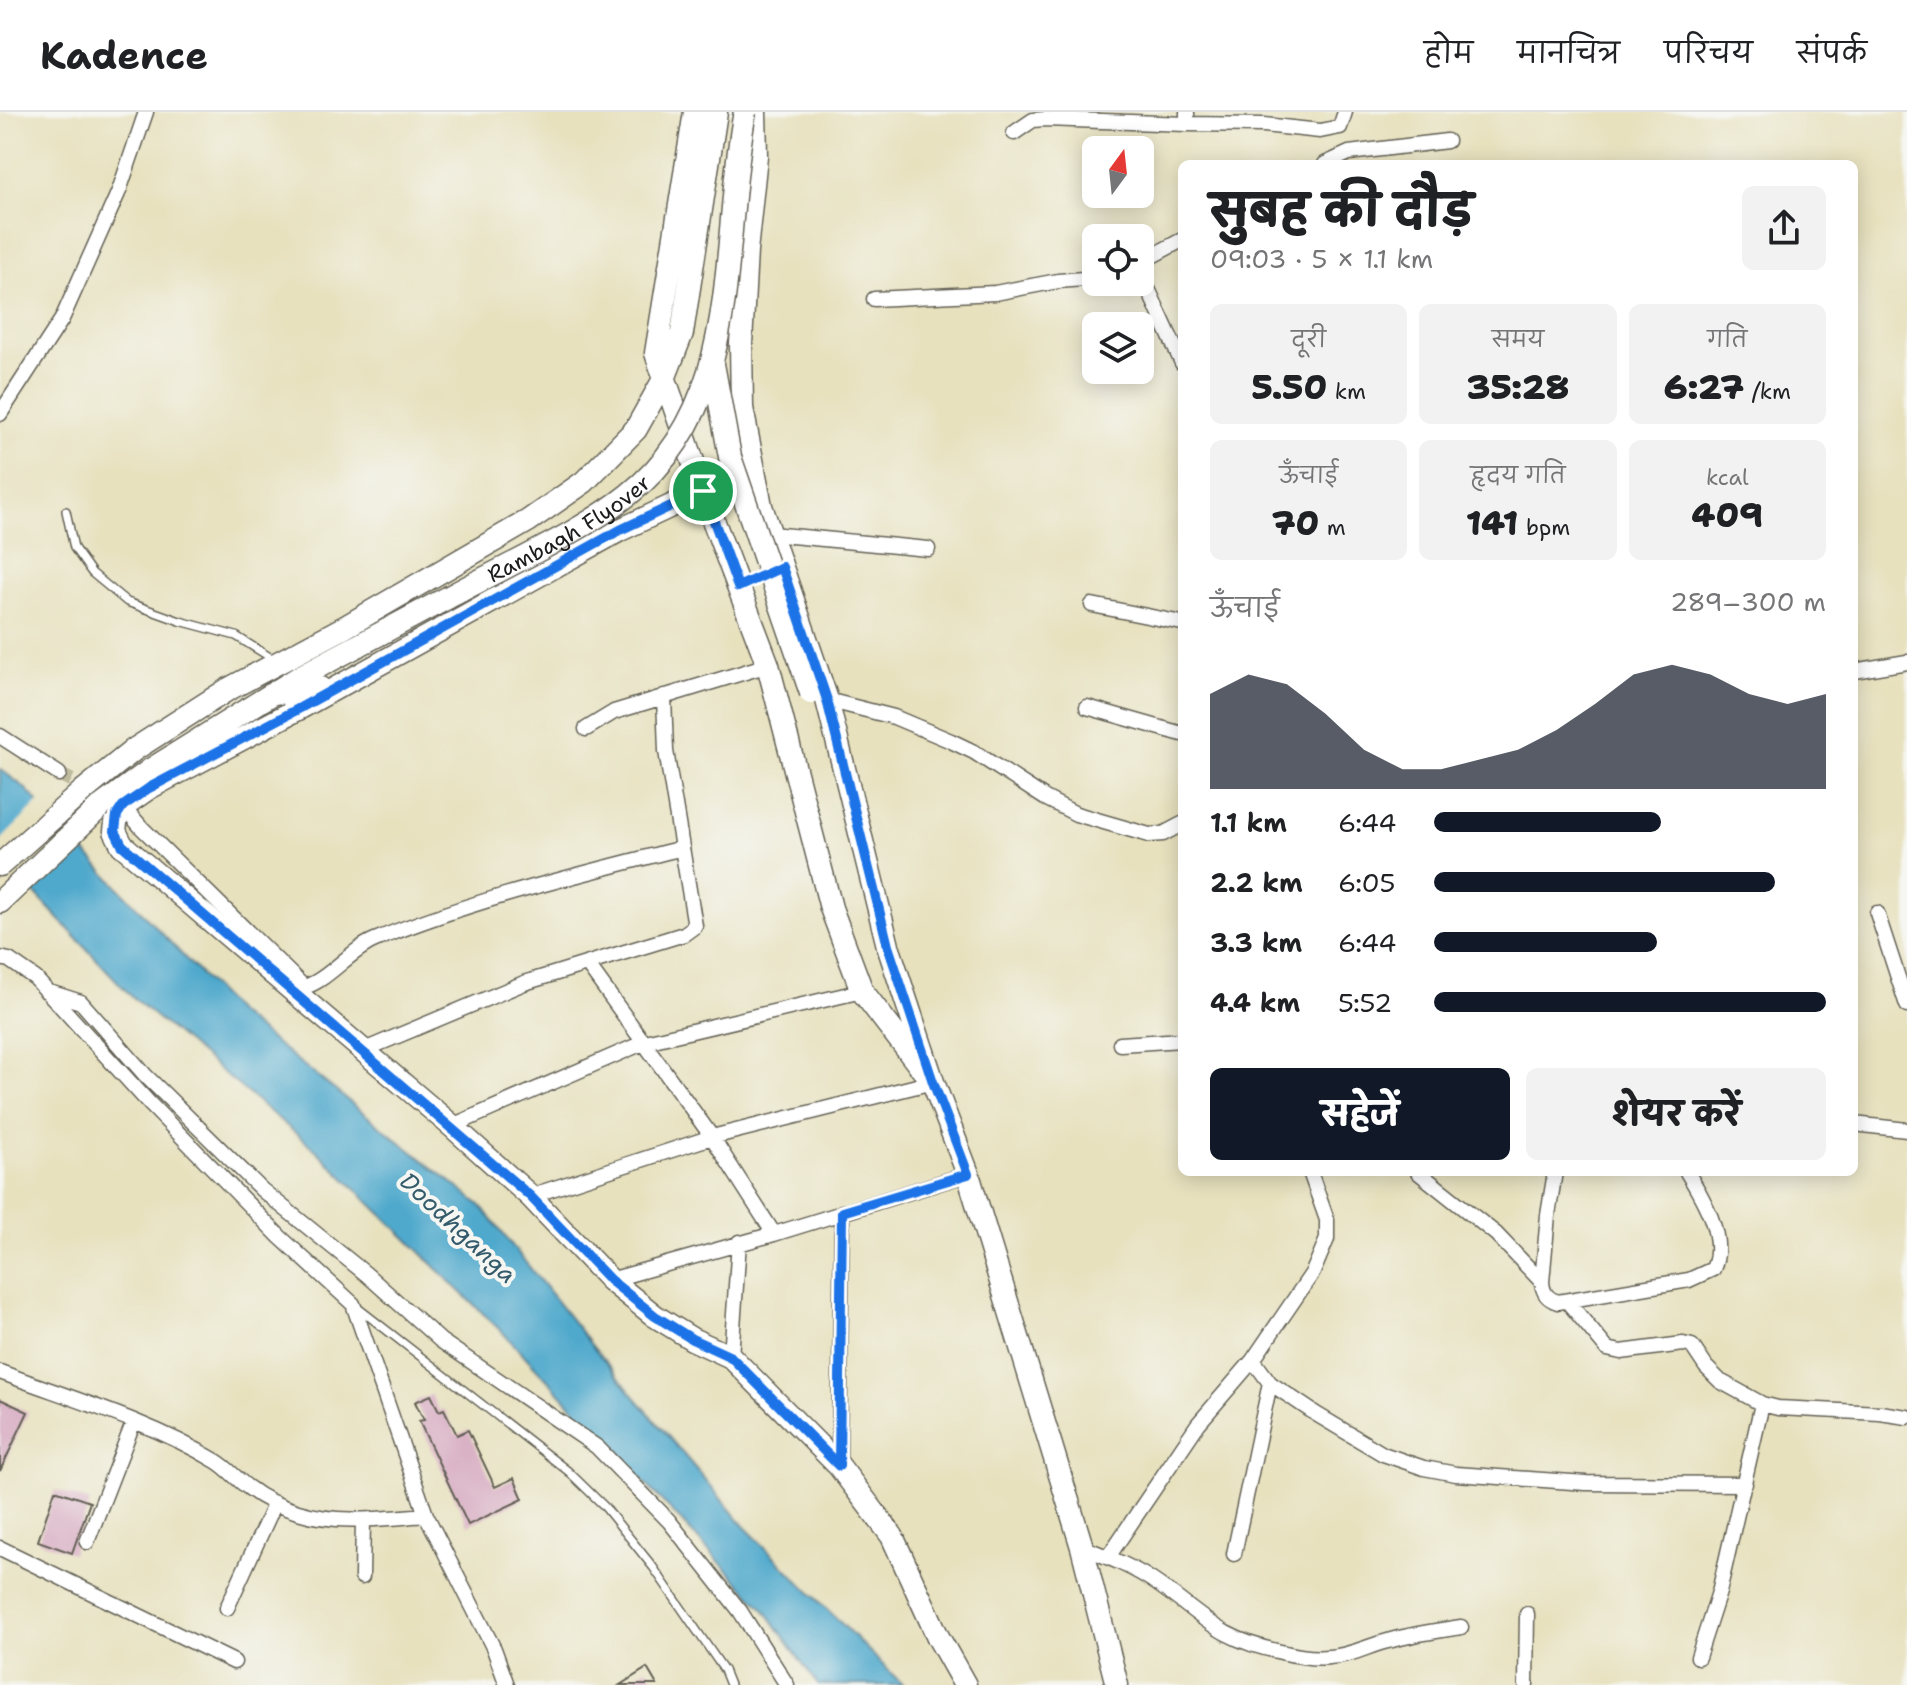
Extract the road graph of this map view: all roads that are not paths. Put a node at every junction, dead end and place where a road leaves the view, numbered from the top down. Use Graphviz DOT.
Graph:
graph roads {
  1 [pos="146,112"];
  2 [pos="695,112"];
  3 [pos="716,112"];
  4 [pos="745,112"];
  5 [pos="755,112"];
  6 [pos="1345,112"];
  7 [pos="1123,117"];
  8 [pos="1187,118"];
  9 [pos="1265,119"];
  10 [pos="1014,133"];
  11 [pos="1447,141"];
  12 [pos="1334,160"];
  13 [pos="1178,242"];
  14 [pos="1154,255"];
  15 [pos="1082,279"];
  16 [pos="1151,296"];
  17 [pos="874,299"];
  18 [pos="1178,354"];
  19 [pos="713,363"];
  20 [pos="664,379"];
  21 [pos="0,414"];
  22 [pos="701,486"];
  23 [pos="66,511"];
  24 [pos="771,534"];
  25 [pos="928,549"];
  26 [pos="782,567"];
  27 [pos="738,587"];
  28 [pos="1092,605"];
  29 [pos="1178,622"];
  30 [pos="278,662"];
  31 [pos="1907,662"];
  32 [pos="768,665"];
  33 [pos="1858,670"];
  34 [pos="275,692"];
  35 [pos="664,696"];
  36 [pos="819,696"];
  37 [pos="1087,707"];
  38 [pos="586,729"];
  39 [pos="1178,733"];
  40 [pos="0,736"];
  41 [pos="59,774"];
  42 [pos="118,804"];
  43 [pos="1178,827"];
  44 [pos="682,848"];
  45 [pos="0,865"];
  46 [pos="0,902"];
  47 [pos="1877,913"];
  48 [pos="3,956"];
  49 [pos="587,964"];
  50 [pos="46,991"];
  51 [pos="862,991"];
  52 [pos="1907,1005"];
  53 [pos="1178,1040"];
  54 [pos="645,1042"];
  55 [pos="1120,1044"];
  56 [pos="364,1050"];
  57 [pos="933,1082"];
  58 [pos="1858,1124"];
  59 [pos="452,1126"];
  60 [pos="1907,1130"];
  61 [pos="712,1137"];
  62 [pos="968,1174"];
  63 [pos="1311,1176"];
  64 [pos="1423,1176"];
  65 [pos="1554,1176"];
  66 [pos="1689,1176"];
  67 [pos="530,1196"];
  68 [pos="842,1212"];
  69 [pos="774,1234"];
  70 [pos="739,1242"];
  71 [pos="610,1280"];
  72 [pos="1542,1282"];
  73 [pos="1568,1302"];
  74 [pos="353,1304"];
  75 [pos="731,1357"];
  76 [pos="1253,1360"];
  77 [pos="0,1372"];
  78 [pos="1270,1383"];
  79 [pos="1762,1404"];
  80 [pos="1907,1417"];
  81 [pos="134,1421"];
  82 [pos="839,1466"];
  83 [pos="1745,1484"];
  84 [pos="275,1503"];
  85 [pos="426,1515"];
  86 [pos="363,1520"];
  87 [pos="87,1542"];
  88 [pos="1082,1547"];
  89 [pos="0,1548"];
  90 [pos="1234,1554"];
  91 [pos="1108,1557"];
  92 [pos="362,1577"];
  93 [pos="227,1608"];
  94 [pos="1527,1614"];
  95 [pos="1461,1627"];
  96 [pos="1698,1657"];
  97 [pos="234,1662"];
  98 [pos="507,1685"];
  99 [pos="730,1685"];
  100 [pos="787,1685"];
  101 [pos="965,1685"];
  102 [pos="1117,1685"];
  103 [pos="1526,1685"];
  1 -- 21 [label="street"];
  2 -- 20 [label="main road"];
  3 -- 20 [label="main road"];
  4 -- 19 [label="main road, Rambagh Flyover, bridge"];
  5 -- 24 [label="main road"];
  6 -- 9 [label="street"];
  7 -- 8 [label="street"];
  7 -- 10 [label="street"];
  8 -- 9 [label="street"];
  11 -- 12 [label="street"];
  13 -- 14 [label="street"];
  15 -- 17 [label="street"];
  16 -- 18 [label="street"];
  19 -- 34 [label="main road, Rambagh Flyover, bridge"];
  19 -- 36 [label="main road, bridge"];
  20 -- 22 [label="main road"];
  20 -- 30 [label="main road"];
  22 -- 27 [label="main road"];
  22 -- 34 [label="main road"];
  22 -- 42 [label="main road"];
  23 -- 30 [label="lane"];
  24 -- 25 [label="street"];
  24 -- 26 [label="main road"];
  26 -- 27 [label="main road"];
  26 -- 36 [label="main road"];
  27 -- 32 [label="main road"];
  28 -- 29 [label="street"];
  30 -- 45 [label="main road, bridge"];
  31 -- 33 [label="street"];
  32 -- 35 [label="street"];
  32 -- 51 [label="main road"];
  34 -- 46 [label="main road, Rambagh Flyover, bridge"];
  35 -- 38 [label="street"];
  35 -- 44 [label="street"];
  36 -- 43 [label="street"];
  36 -- 57 [label="main road"];
  37 -- 39 [label="street"];
  40 -- 41 [label="street"];
  42 -- 44 [label="street"];
  42 -- 56 [label="main road"];
  44 -- 49 [label="street"];
  47 -- 52 [label="street"];
  48 -- 50 [label="street"];
  49 -- 54 [label="street"];
  49 -- 56 [label="street"];
  50 -- 74 [label="street"];
  50 -- 100 [label="street"];
  51 -- 54 [label="street"];
  51 -- 57 [label="main road"];
  53 -- 55 [label="street"];
  54 -- 59 [label="street"];
  54 -- 61 [label="street"];
  56 -- 59 [label="main road"];
  57 -- 61 [label="street"];
  57 -- 62 [label="main road"];
  58 -- 60 [label="street"];
  59 -- 67 [label="main road"];
  61 -- 67 [label="street"];
  61 -- 69 [label="street"];
  62 -- 68 [label="street"];
  62 -- 88 [label="main road"];
  63 -- 76 [label="street"];
  64 -- 72 [label="street"];
  65 -- 72 [label="street"];
  66 -- 73 [label="street"];
  67 -- 71 [label="main road"];
  68 -- 69 [label="street"];
  68 -- 82 [label="street"];
  69 -- 70 [label="street"];
  70 -- 71 [label="street"];
  70 -- 75 [label="street"];
  71 -- 75 [label="main road"];
  72 -- 73 [label="street"];
  73 -- 79 [label="street"];
  74 -- 85 [label="street"];
  74 -- 99 [label="lane"];
  75 -- 82 [label="main road"];
  76 -- 78 [label="street"];
  76 -- 91 [label="street"];
  77 -- 81 [label="street"];
  78 -- 83 [label="street"];
  78 -- 90 [label="street"];
  79 -- 80 [label="street"];
  79 -- 83 [label="street"];
  81 -- 84 [label="street"];
  81 -- 87 [label="street"];
  82 -- 101 [label="main road"];
  83 -- 96 [label="street"];
  84 -- 86 [label="street"];
  84 -- 93 [label="street"];
  85 -- 86 [label="street"];
  85 -- 98 [label="street"];
  86 -- 92 [label="street"];
  88 -- 91 [label="street"];
  88 -- 102 [label="main road"];
  89 -- 97 [label="street"];
  91 -- 95 [label="street"];
  94 -- 103 [label="street"];
}
